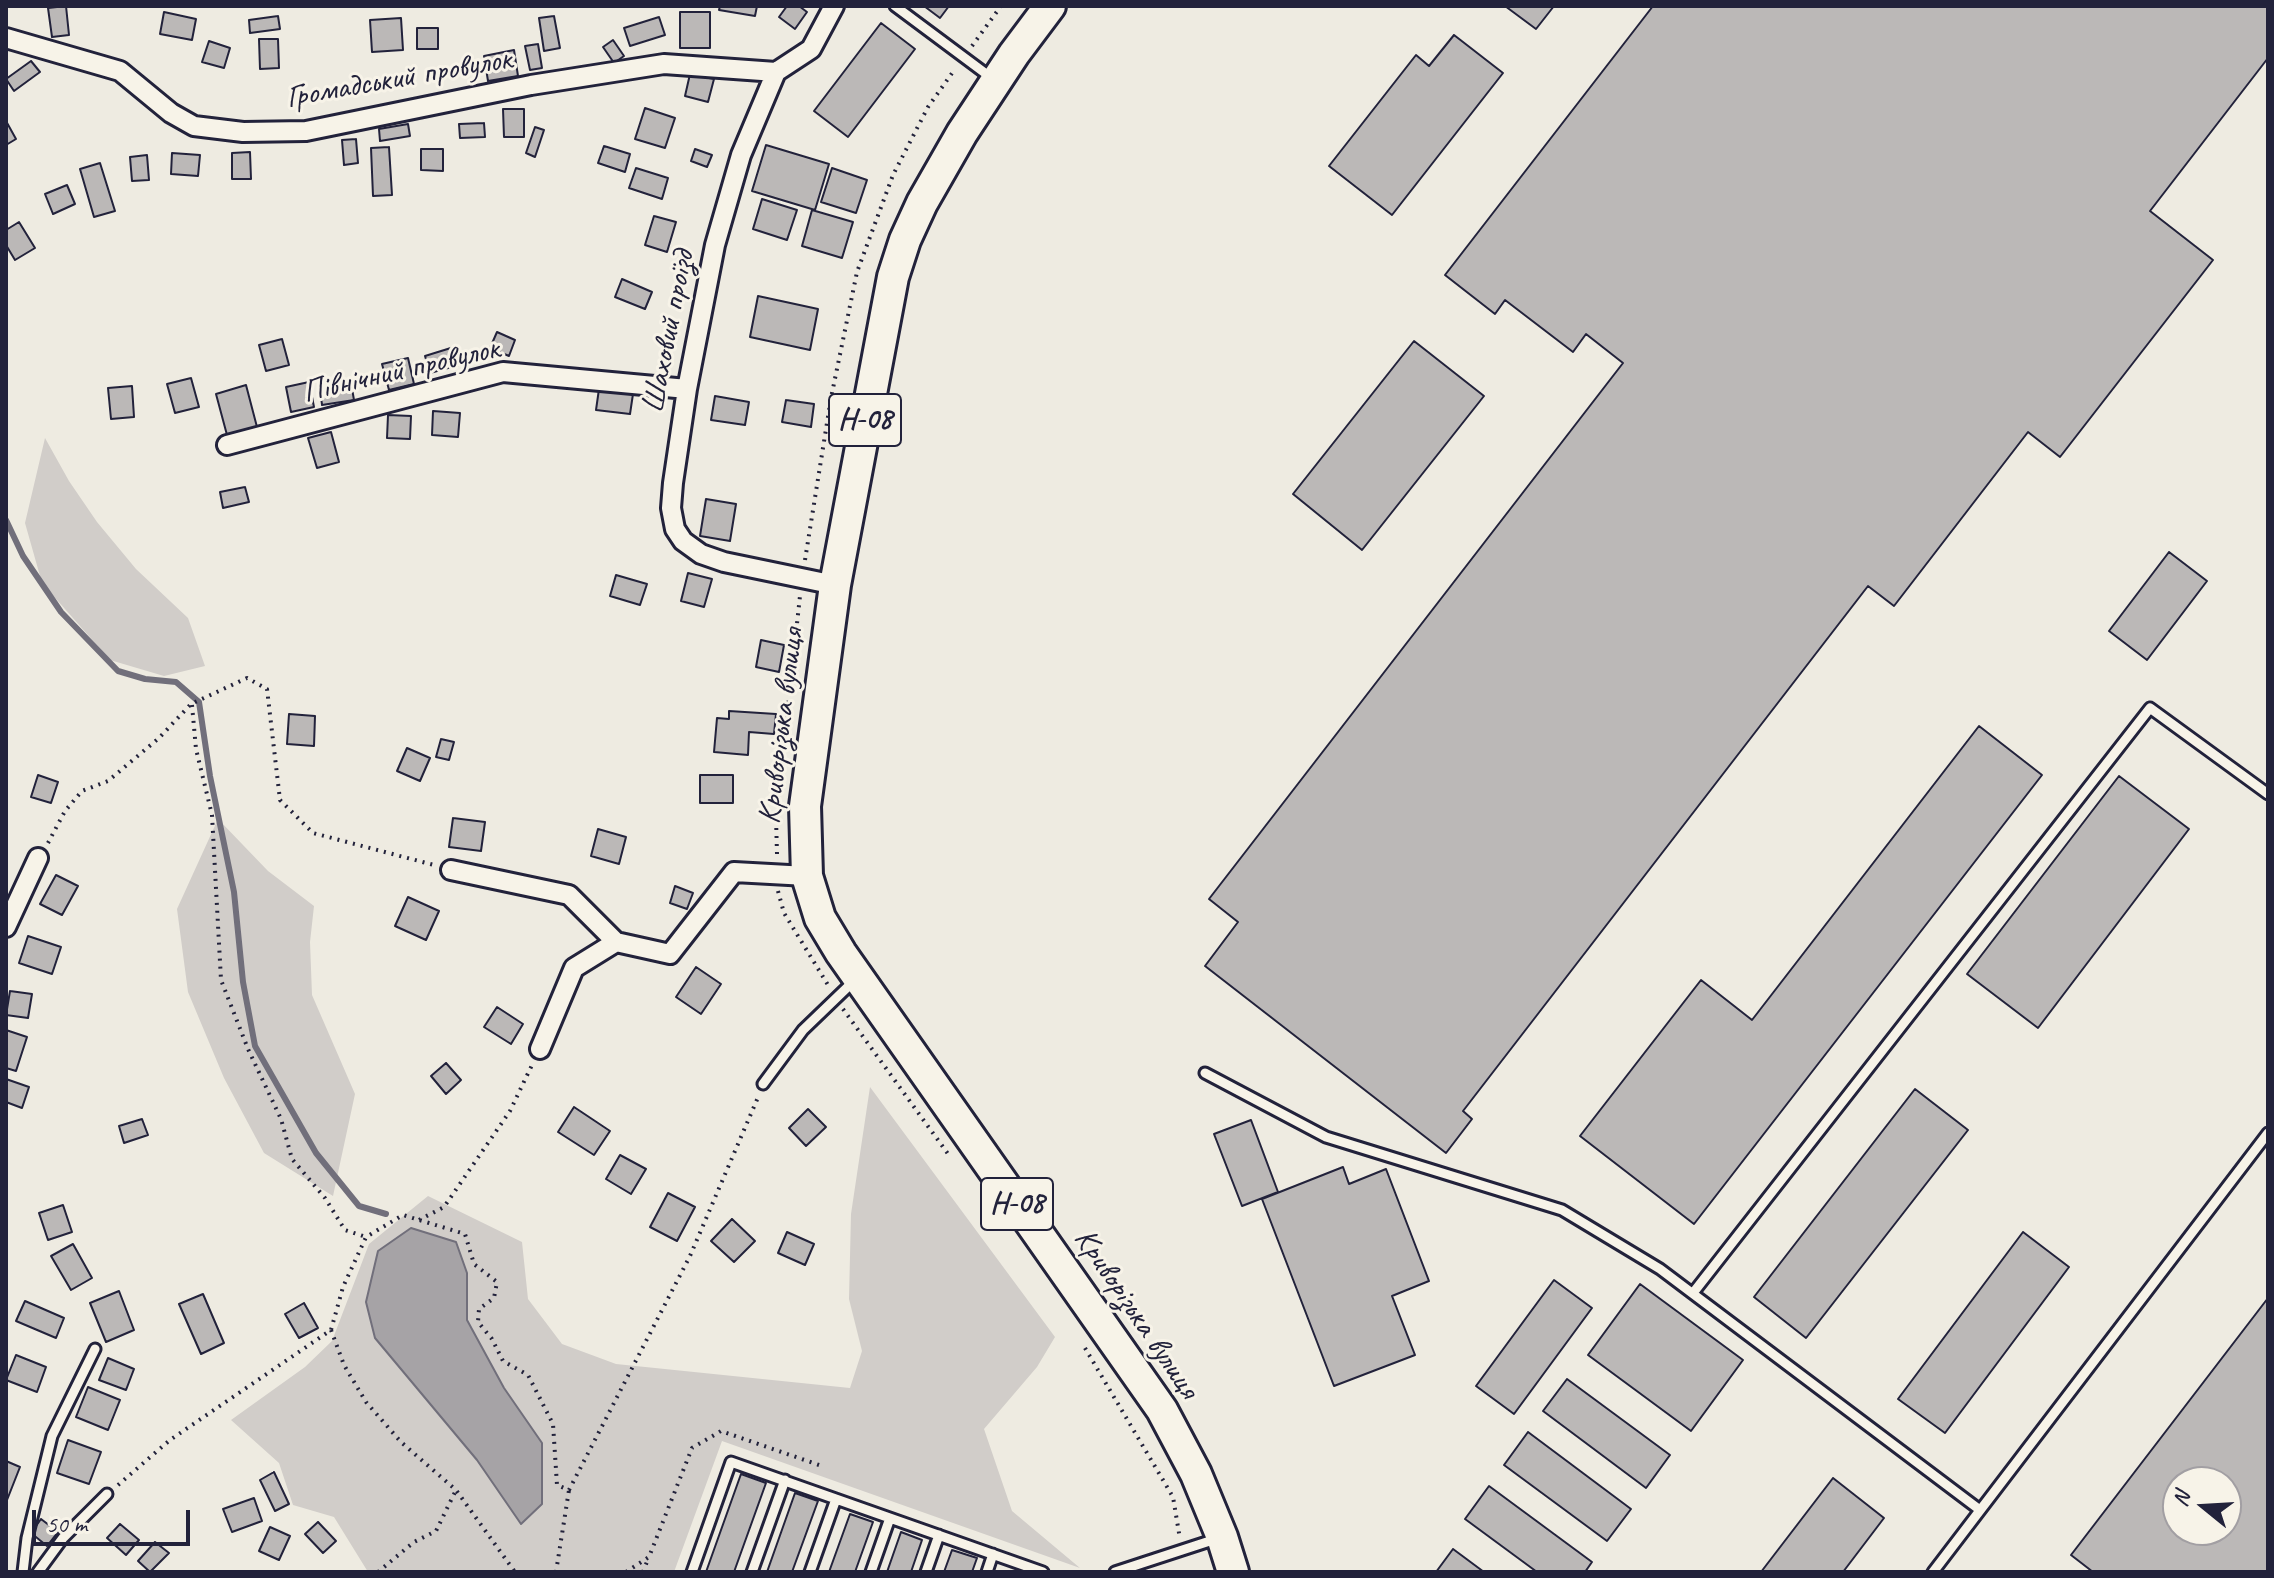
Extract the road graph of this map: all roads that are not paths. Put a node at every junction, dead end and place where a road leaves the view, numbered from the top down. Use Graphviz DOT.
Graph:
graph roads {
  1 [pos="834,6"];
  2 [pos="895,6"];
  3 [pos="1050,6"];
  4 [pos="6,38"];
  5 [pos="776,72"];
  6 [pos="996,81"];
  7 [pos="687,389"];
  8 [pos="227,445"];
  9 [pos="835,585"];
  10 [pos="2268,794"];
  11 [pos="38,858"];
  12 [pos="451,870"];
  13 [pos="807,876"];
  14 [pos="6,927"];
  15 [pos="616,942"];
  16 [pos="858,977"];
  17 [pos="540,1049"];
  18 [pos="1205,1073"];
  19 [pos="763,1084"];
  20 [pos="2268,1133"];
  21 [pos="1693,1293"];
  22 [pos="95,1349"];
  23 [pos="785,1480"];
  24 [pos="107,1494"];
  25 [pos="836,1499"];
  26 [pos="1980,1510"];
  27 [pos="890,1518"];
  28 [pos="939,1535"];
  29 [pos="1222,1537"];
  30 [pos="993,1554"];
  31 [pos="23,1572"];
  32 [pos="38,1572"];
  33 [pos="692,1572"];
  34 [pos="752,1572"];
  35 [pos="810,1572"];
  36 [pos="871,1572"];
  37 [pos="926,1572"];
  38 [pos="987,1572"];
  39 [pos="1043,1572"];
  40 [pos="1115,1572"];
  41 [pos="1233,1572"];
  42 [pos="1933,1572"];
  1 -- 5 [label="street"];
  2 -- 6 [label="lane"];
  3 -- 6 [label="main road, Криворізька вулиця / Н-08"];
  4 -- 5 [label="street, Громадський провулок"];
  5 -- 7 [label="street, Шаховий проїзд"];
  6 -- 9 [label="main road, Криворізька вулиця / Н-08"];
  7 -- 8 [label="street, Північний провулок"];
  7 -- 9 [label="street, Шаховий проїзд"];
  9 -- 13 [label="main road, Криворізька вулиця / Н-08"];
  10 -- 21 [label="lane"];
  11 -- 14 [label="street"];
  12 -- 15 [label="street"];
  13 -- 15 [label="street"];
  13 -- 16 [label="main road, Криворізька вулиця / Н-08"];
  15 -- 17 [label="street"];
  16 -- 19 [label="lane"];
  16 -- 29 [label="main road, Криворізька вулиця / Н-08"];
  18 -- 21 [label="lane"];
  20 -- 26 [label="lane"];
  21 -- 26 [label="lane"];
  22 -- 31 [label="lane"];
  23 -- 25 [label="lane"];
  23 -- 33 [label="lane"];
  23 -- 34 [label="lane"];
  24 -- 32 [label="lane"];
  25 -- 27 [label="lane"];
  25 -- 35 [label="lane"];
  26 -- 42 [label="lane"];
  27 -- 28 [label="lane"];
  27 -- 36 [label="lane"];
  28 -- 30 [label="lane"];
  28 -- 37 [label="lane"];
  29 -- 40 [label="lane"];
  29 -- 41 [label="main road, Криворізька вулиця / Н-08"];
  30 -- 38 [label="lane"];
  30 -- 39 [label="lane"];
}
